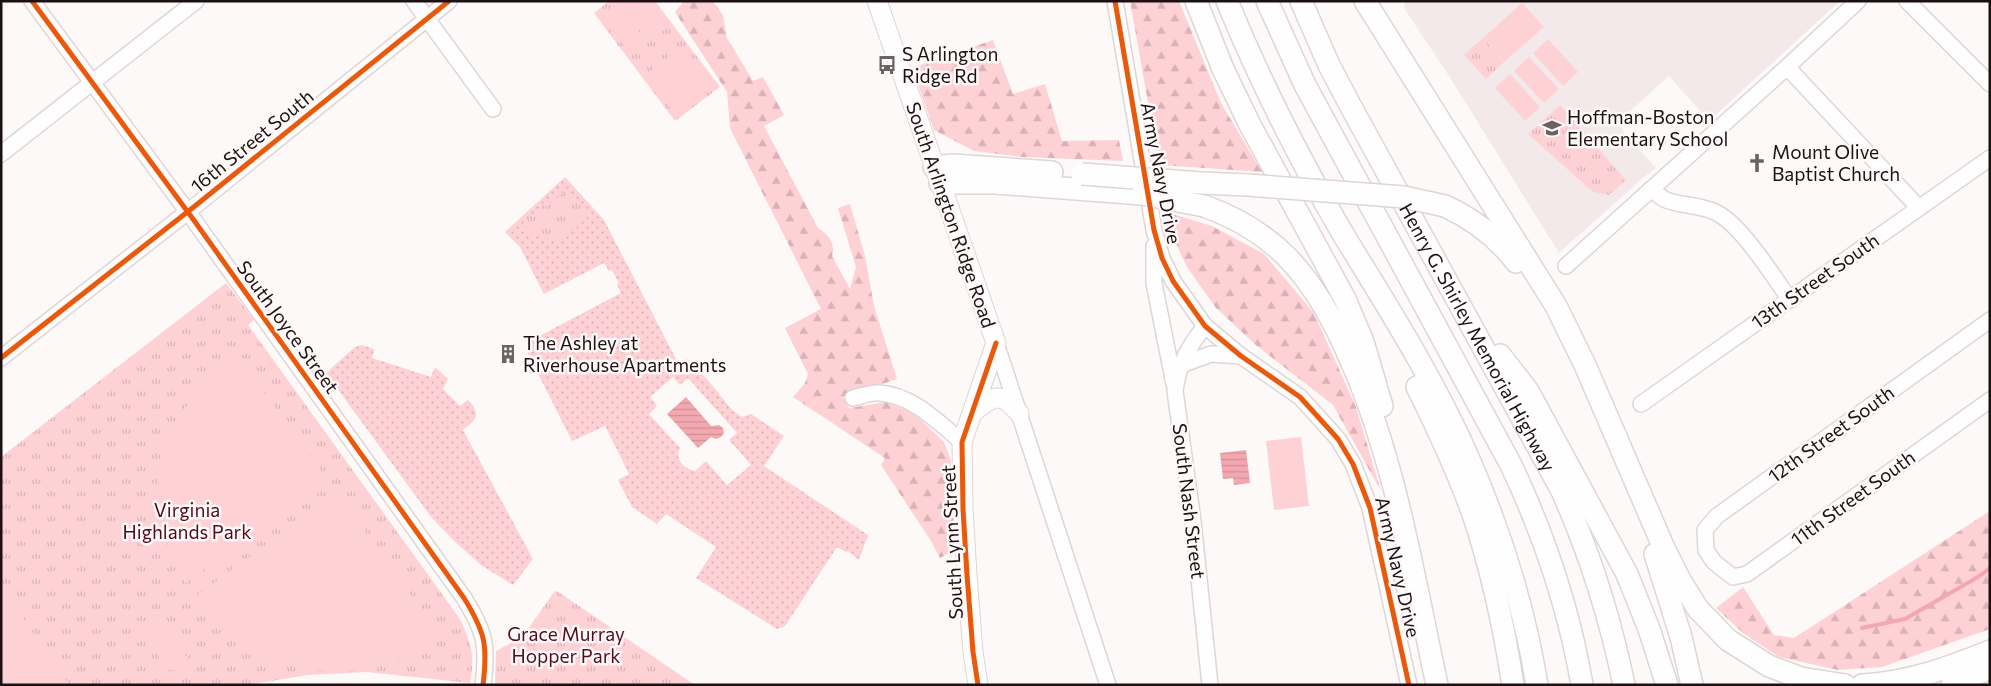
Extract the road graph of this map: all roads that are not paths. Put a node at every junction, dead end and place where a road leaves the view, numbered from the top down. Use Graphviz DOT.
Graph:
graph roads {
  1 [pos="32,1"];
  2 [pos="196,1"];
  3 [pos="414,1"];
  4 [pos="449,1"];
  5 [pos="877,1"];
  6 [pos="1115,1"];
  7 [pos="1196,1"];
  8 [pos="1228,1"];
  9 [pos="1267,1"];
  10 [pos="1301,1"];
  11 [pos="1365,1"];
  12 [pos="1858,1"];
  13 [pos="1907,1"];
  14 [pos="427,18"];
  15 [pos="1787,68"];
  16 [pos="93,83"];
  17 [pos="1990,84"];
  18 [pos="493,109"];
  19 [pos="1,154"];
  20 [pos="1990,158"];
  21 [pos="937,175"];
  22 [pos="1084,181"];
  23 [pos="1651,189"];
  24 [pos="1919,208"];
  25 [pos="187,212"];
  26 [pos="1340,227"];
  27 [pos="1154,230"];
  28 [pos="1566,266"];
  29 [pos="1790,300"];
  30 [pos="1460,304"];
  31 [pos="1990,320"];
  32 [pos="1205,326"];
  33 [pos="996,343"];
  34 [pos="1576,344"];
  35 [pos="1241,356"];
  36 [pos="1,358"];
  37 [pos="1181,365"];
  38 [pos="1175,391"];
  39 [pos="853,398"];
  40 [pos="1990,400"];
  41 [pos="1641,404"];
  42 [pos="972,413"];
  43 [pos="1019,414"];
  44 [pos="962,442"];
  45 [pos="1619,443"];
  46 [pos="1399,503"];
  47 [pos="1714,562"];
  48 [pos="1416,580"];
  49 [pos="1990,651"];
  50 [pos="1990,668"];
  51 [pos="483,685"];
  52 [pos="978,685"];
  53 [pos="1108,685"];
  54 [pos="1210,685"];
  55 [pos="1409,685"];
  56 [pos="1437,685"];
  57 [pos="1449,685"];
  58 [pos="1513,685"];
  59 [pos="1537,685"];
  60 [pos="1582,685"];
  61 [pos="1624,685"];
  62 [pos="1667,685"];
  63 [pos="1692,685"];
  64 [pos="1845,685"];
  65 [pos="1862,685"];
  66 [pos="1952,685"];
  1 -- 16 [label="street, South Joyce Street"];
  2 -- 16 [label="street"];
  3 -- 14 [label="street"];
  4 -- 14 [label="street, 16th Street South"];
  5 -- 21 [label="main road, South Arlington Ridge Road"];
  6 -- 27 [label="street, Army Navy Drive"];
  7 -- 46 [label="highway"];
  8 -- 26 [label="highway"];
  9 -- 60 [label="highway"];
  10 -- 30 [label="highway, Henry G. Shirley Memorial Highway"];
  11 -- 34 [label="highway"];
  12 -- 15 [label="street"];
  13 -- 17 [label="street"];
  14 -- 18 [label="street"];
  14 -- 25 [label="street, 16th Street South"];
  15 -- 23 [label="street"];
  15 -- 24 [label="street"];
  16 -- 19 [label="street"];
  16 -- 25 [label="street, South Joyce Street"];
  20 -- 24 [label="street, 13th Street South"];
  21 -- 22 [label="highway"];
  21 -- 33 [label="main road, South Arlington Ridge Road"];
  22 -- 34 [label="highway, bridge"];
  22 -- 46 [label="highway, bridge"];
  23 -- 28 [label="street"];
  23 -- 29 [label="street"];
  24 -- 29 [label="street, 13th Street South"];
  25 -- 36 [label="street, 16th Street South"];
  25 -- 51 [label="street, South Joyce Street"];
  26 -- 58 [label="highway"];
  26 -- 59 [label="highway"];
  27 -- 32 [label="street, Army Navy Drive"];
  27 -- 38 [label="street"];
  29 -- 41 [label="street, 13th Street South"];
  30 -- 61 [label="highway, Henry G. Shirley Memorial Highway"];
  30 -- 62 [label="highway"];
  31 -- 47 [label="street, 12th Street South"];
  32 -- 35 [label="street, Army Navy Drive"];
  32 -- 37 [label="street, South Nash Street"];
  33 -- 42 [label="main road, South Lynn Street"];
  33 -- 43 [label="street, South Arlington Ridge Road"];
  34 -- 45 [label="highway"];
  35 -- 37 [label="street"];
  35 -- 55 [label="street, Army Navy Drive"];
  37 -- 38 [label="street, South Nash Street"];
  38 -- 54 [label="street, South Nash Street"];
  39 -- 44 [label="street"];
  40 -- 47 [label="street, 11th Street South"];
  42 -- 43 [label="main road"];
  42 -- 44 [label="main road, South Lynn Street"];
  43 -- 53 [label="street, South Arlington Ridge Road"];
  44 -- 52 [label="main road, South Lynn Street"];
  45 -- 63 [label="highway"];
  45 -- 64 [label="highway"];
  46 -- 48 [label="highway"];
  48 -- 56 [label="highway"];
  48 -- 57 [label="highway"];
  49 -- 65 [label="highway"];
  50 -- 66 [label="highway"];
}
